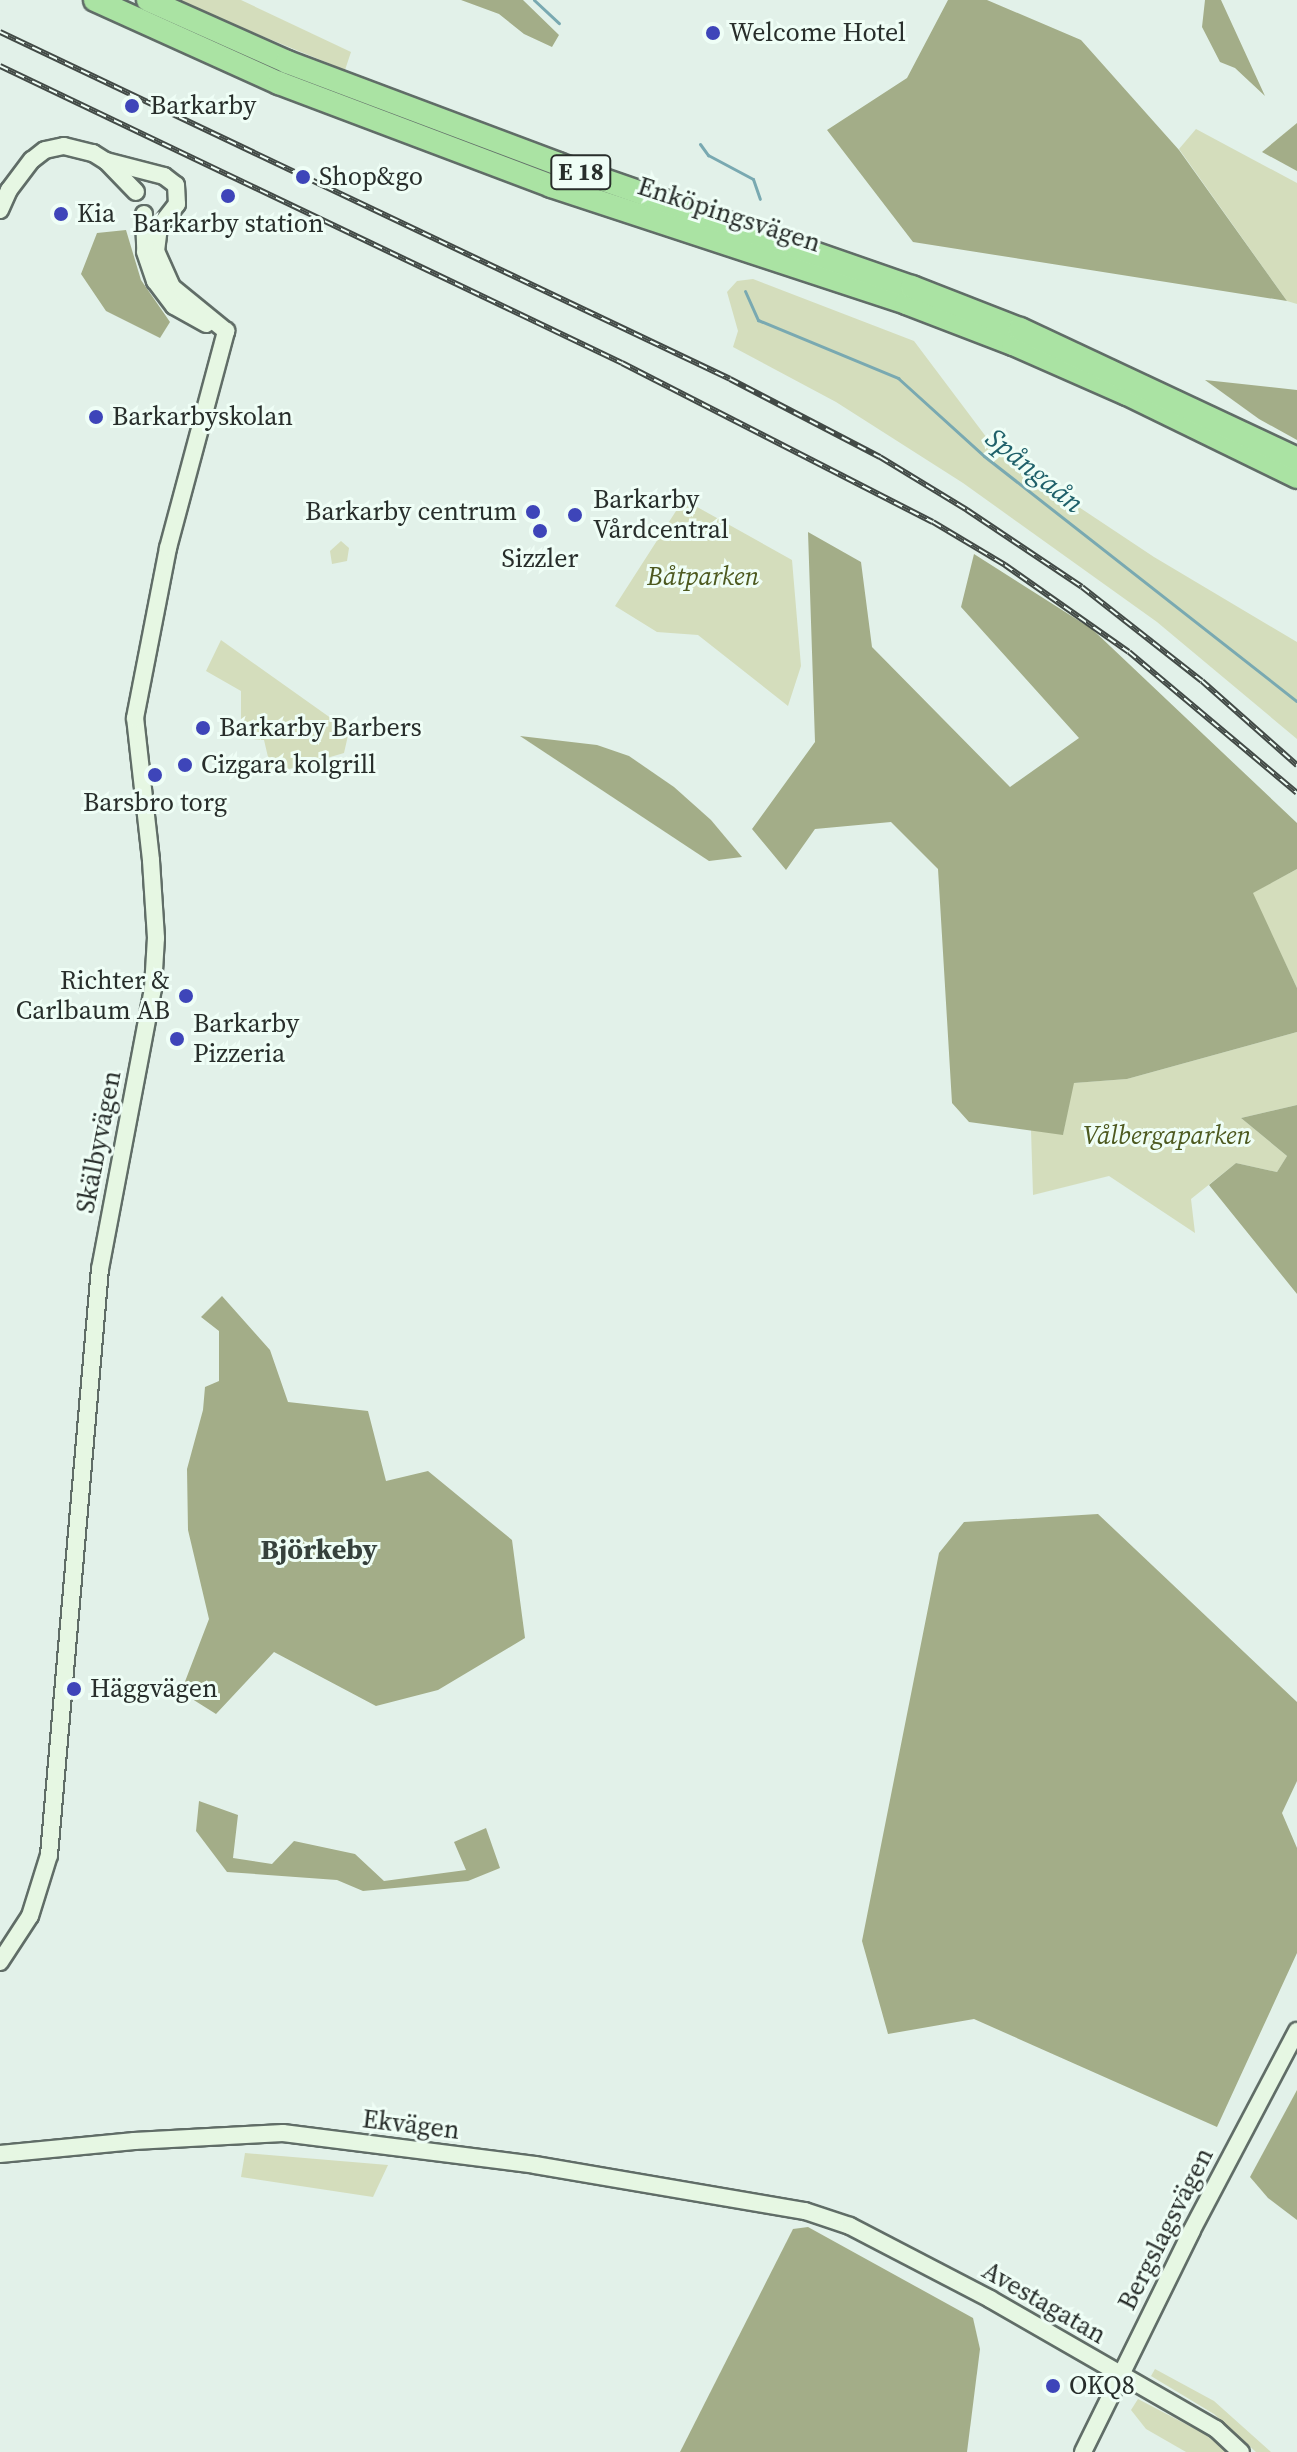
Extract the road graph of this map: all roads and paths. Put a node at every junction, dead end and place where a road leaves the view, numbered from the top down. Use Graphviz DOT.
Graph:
graph roads {
  1 [pos="95,0"];
  2 [pos="148,0"];
  3 [pos="106,161"];
  4 [pos="155,175"];
  5 [pos="136,192"];
  6 [pos="0,210"];
  7 [pos="144,214"];
  8 [pos="164,217"];
  9 [pos="226,331"];
  10 [pos="1297,459"];
  11 [pos="1297,477"];
  12 [pos="0,1962"];
  13 [pos="1297,2031"];
  14 [pos="0,2154"];
  15 [pos="813,2213"];
  16 [pos="1120,2375"];
  17 [pos="1083,2452"];
  18 [pos="1241,2452"];
  1 -- 11 [label="highway, Enköpingsvägen / E 18"];
  2 -- 10 [label="highway, Enköpingsvägen / E 18"];
  3 -- 4 [label="street"];
  3 -- 5 [label="street"];
  3 -- 6 [label="street"];
  4 -- 5 [label="street"];
  4 -- 8 [label="street"];
  5 -- 7 [label="street"];
  7 -- 8 [label="street"];
  7 -- 9 [label="street"];
  8 -- 9 [label="street"];
  9 -- 12 [label="street, Skälbyvägen"];
  13 -- 16 [label="street, Bergslagsvägen"];
  14 -- 15 [label="street, Ekvägen"];
  15 -- 16 [label="street, Avestagatan"];
  16 -- 17 [label="street, Bergslagsvägen"];
  16 -- 18 [label="street, Avestagatan"];
}
